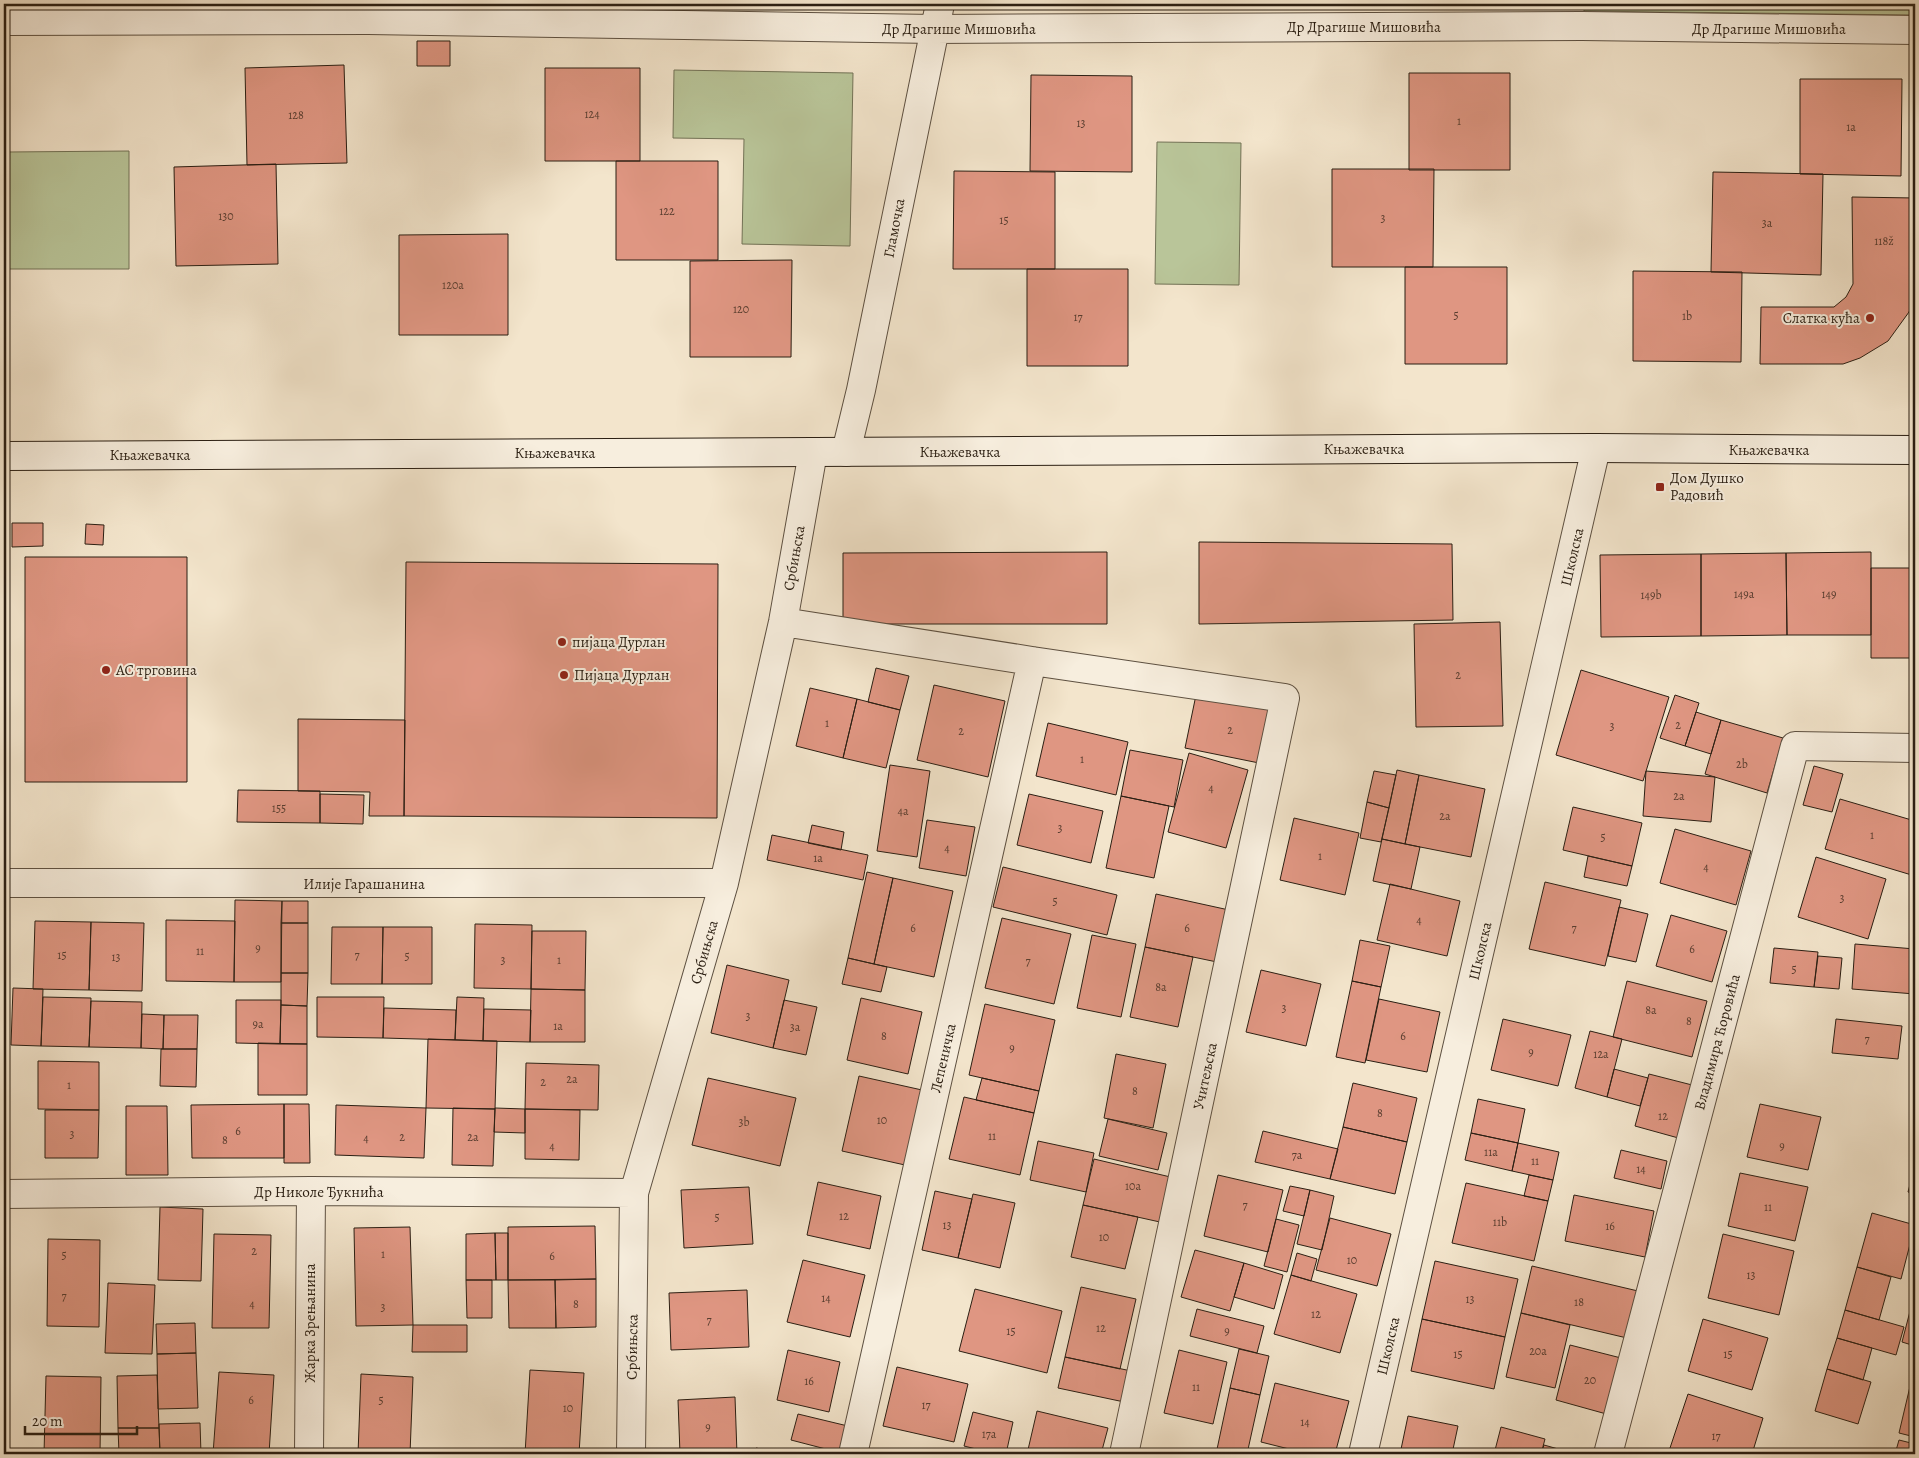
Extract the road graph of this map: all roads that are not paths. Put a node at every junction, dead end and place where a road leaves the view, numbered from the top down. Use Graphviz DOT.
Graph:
graph roads {
  1 [pos="548,13"];
  2 [pos="937,17"];
  3 [pos="4,21"];
  4 [pos="1915,30"];
  5 [pos="1596,448"];
  6 [pos="1915,450"];
  7 [pos="813,452"];
  8 [pos="846,452"];
  9 [pos="4,456"];
  10 [pos="782,622"];
  11 [pos="1032,662"];
  12 [pos="1915,748"];
  13 [pos="4,883"];
  14 [pos="724,883"];
  15 [pos="310,1191"];
  16 [pos="634,1193"];
  17 [pos="4,1194"];
  18 [pos="309,1454"];
  19 [pos="631,1454"];
  20 [pos="853,1454"];
  21 [pos="1124,1454"];
  22 [pos="1363,1454"];
  23 [pos="1608,1454"];
  1 -- 2 [label="street, Др Драгише Мишовића"];
  1 -- 3 [label="street, Др Драгише Мишовића"];
  2 -- 4 [label="street, Др Драгише Мишовића"];
  2 -- 8 [label="street, Гламочка"];
  5 -- 6 [label="street, Књажевачка"];
  5 -- 8 [label="street, Књажевачка"];
  5 -- 22 [label="street, Школска"];
  7 -- 8 [label="street, Књажевачка"];
  7 -- 9 [label="street, Књажевачка"];
  7 -- 10 [label="street, Србињска"];
  10 -- 11 [label="street"];
  10 -- 14 [label="street, Србињска"];
  11 -- 20 [label="street, Лепеничка"];
  11 -- 21 [label="street, Учитељска"];
  12 -- 23 [label="street, Владимира Ћоровића"];
  13 -- 14 [label="street, Илије Гарашанина"];
  14 -- 16 [label="street, Србињска"];
  15 -- 16 [label="street, Др Николе Ђукнића"];
  15 -- 17 [label="street, Др Николе Ђукнића"];
  15 -- 18 [label="street, Жарка Зрењанина"];
  16 -- 19 [label="street, Србињска"];
}
